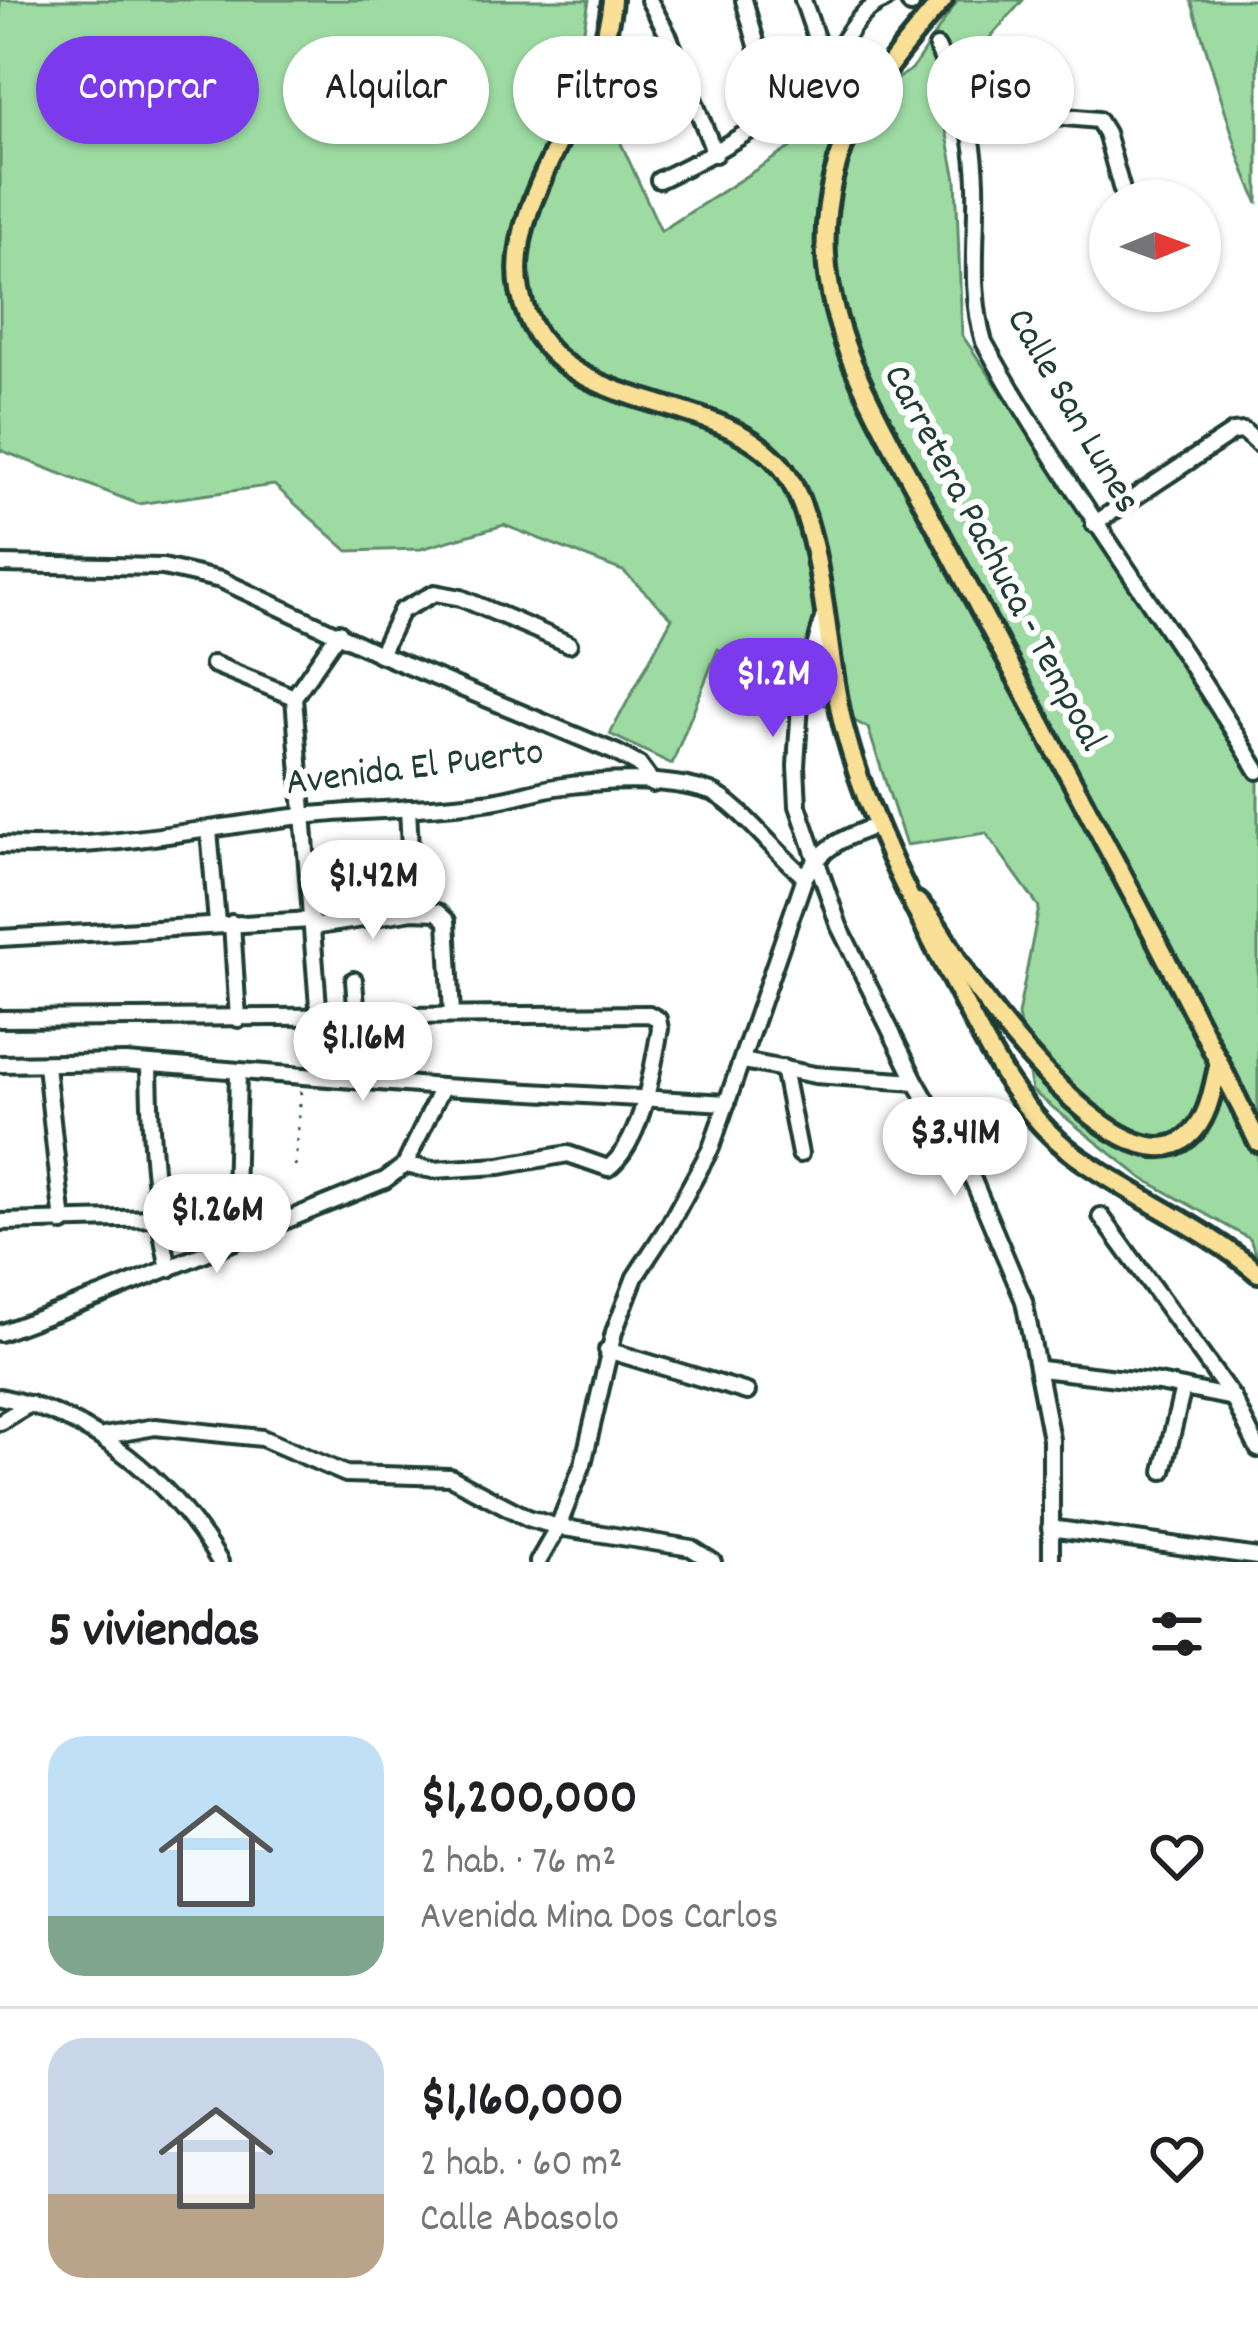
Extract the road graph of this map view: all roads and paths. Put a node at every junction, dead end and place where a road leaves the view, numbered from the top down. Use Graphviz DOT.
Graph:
graph roads {
  1 [pos="612,0"];
  2 [pos="649,0"];
  3 [pos="744,0"];
  4 [pos="803,0"];
  5 [pos="885,0"];
  6 [pos="943,0"];
  7 [pos="754,36"];
  8 [pos="815,36"];
  9 [pos="848,36"];
  10 [pos="1074,118"];
  11 [pos="730,144"];
  12 [pos="972,144"];
  13 [pos="715,154"];
  14 [pos="659,180"];
  15 [pos="1120,180"];
  16 [pos="1258,444"];
  17 [pos="1094,524"];
  18 [pos="0,564"];
  19 [pos="823,618"];
  20 [pos="339,632"];
  21 [pos="569,644"];
  22 [pos="380,654"];
  23 [pos="213,664"];
  24 [pos="294,698"];
  25 [pos="1258,771"];
  26 [pos="653,784"];
  27 [pos="408,808"];
  28 [pos="304,815"];
  29 [pos="878,825"];
  30 [pos="209,830"];
  31 [pos="0,845"];
  32 [pos="818,855"];
  33 [pos="805,878"];
  34 [pos="904,889"];
  35 [pos="413,911"];
  36 [pos="225,923"];
  37 [pos="312,923"];
  38 [pos="0,938"];
  39 [pos="354,980"];
  40 [pos="452,1015"];
  41 [pos="0,1019"];
  42 [pos="238,1019"];
  43 [pos="319,1019"];
  44 [pos="357,1019"];
  45 [pos="743,1060"];
  46 [pos="1220,1062"];
  47 [pos="0,1064"];
  48 [pos="149,1064"];
  49 [pos="46,1065"];
  50 [pos="783,1069"];
  51 [pos="238,1072"];
  52 [pos="302,1077"];
  53 [pos="916,1082"];
  54 [pos="442,1087"];
  55 [pos="647,1098"];
  56 [pos="728,1103"];
  57 [pos="1258,1142"];
  58 [pos="800,1154"];
  59 [pos="295,1166"];
  60 [pos="405,1166"];
  61 [pos="1101,1216"];
  62 [pos="158,1218"];
  63 [pos="0,1222"];
  64 [pos="63,1223"];
  65 [pos="234,1241"];
  66 [pos="170,1268"];
  67 [pos="1258,1273"];
  68 [pos="0,1333"];
  69 [pos="607,1350"];
  70 [pos="1040,1369"];
  71 [pos="1183,1388"];
  72 [pos="747,1392"];
  73 [pos="0,1397"];
  74 [pos="1233,1398"];
  75 [pos="30,1404"];
  76 [pos="0,1422"];
  77 [pos="104,1436"];
  78 [pos="1258,1449"];
  79 [pos="1163,1471"];
  80 [pos="558,1527"];
  81 [pos="1050,1528"];
  82 [pos="1258,1557"];
  83 [pos="220,1562"];
  84 [pos="538,1562"];
  85 [pos="713,1562"];
  86 [pos="1051,1562"];
  1 -- 19 [label="main road"];
  2 -- 13 [label="street"];
  3 -- 7 [label="street"];
  4 -- 8 [label="street"];
  5 -- 9 [label="street"];
  6 -- 46 [label="main road, Carretera Pachuca - Tempoal"];
  10 -- 15 [label="street"];
  11 -- 13 [label="street"];
  12 -- 17 [label="street, Calle San Lunes"];
  13 -- 14 [label="street"];
  16 -- 17 [label="street"];
  17 -- 25 [label="street, Calle San Lunes"];
  18 -- 20 [label="street"];
  19 -- 29 [label="main road"];
  19 -- 32 [label="street"];
  20 -- 22 [label="street"];
  20 -- 24 [label="street"];
  21 -- 22 [label="street"];
  22 -- 26 [label="street"];
  23 -- 24 [label="street"];
  24 -- 28 [label="street"];
  26 -- 27 [label="street, Avenida El Puerto"];
  26 -- 33 [label="street, Avenida El Puerto"];
  27 -- 28 [label="street, Avenida El Puerto"];
  27 -- 35 [label="street"];
  28 -- 30 [label="street, Avenida El Puerto"];
  28 -- 37 [label="street"];
  29 -- 32 [label="street"];
  29 -- 34 [label="main road"];
  30 -- 31 [label="street, Avenida El Puerto"];
  30 -- 36 [label="street"];
  32 -- 33 [label="street"];
  32 -- 53 [label="street"];
  33 -- 45 [label="street"];
  34 -- 46 [label="main road"];
  34 -- 67 [label="main road"];
  35 -- 37 [label="street"];
  35 -- 40 [label="street"];
  36 -- 37 [label="street"];
  36 -- 38 [label="street"];
  36 -- 42 [label="street"];
  37 -- 43 [label="street"];
  39 -- 44 [label="street"];
  40 -- 44 [label="street"];
  40 -- 55 [label="street"];
  41 -- 42 [label="street"];
  42 -- 43 [label="street"];
  43 -- 44 [label="street"];
  45 -- 50 [label="street"];
  45 -- 56 [label="street"];
  46 -- 57 [label="main road, Carretera Pachuca - Tempoal"];
  47 -- 49 [label="street"];
  48 -- 49 [label="street"];
  48 -- 51 [label="street"];
  48 -- 62 [label="street"];
  49 -- 64 [label="street"];
  50 -- 53 [label="street"];
  50 -- 58 [label="street"];
  51 -- 52 [label="street"];
  51 -- 65 [label="street"];
  52 -- 54 [label="street"];
  52 -- 59 [label="path"];
  53 -- 70 [label="street"];
  54 -- 55 [label="street"];
  54 -- 60 [label="street"];
  55 -- 56 [label="street"];
  55 -- 60 [label="street"];
  56 -- 69 [label="street"];
  60 -- 65 [label="street"];
  61 -- 74 [label="street"];
  62 -- 64 [label="street"];
  62 -- 66 [label="street"];
  63 -- 64 [label="street"];
  65 -- 66 [label="street"];
  66 -- 68 [label="street"];
  69 -- 72 [label="street"];
  69 -- 80 [label="street"];
  70 -- 71 [label="street"];
  70 -- 81 [label="street"];
  71 -- 74 [label="street"];
  71 -- 79 [label="street"];
  73 -- 75 [label="street"];
  74 -- 78 [label="street"];
  75 -- 76 [label="street"];
  75 -- 77 [label="street"];
  77 -- 80 [label="street"];
  77 -- 83 [label="street"];
  80 -- 84 [label="street"];
  80 -- 85 [label="street"];
  81 -- 82 [label="street"];
  81 -- 86 [label="street"];
}
